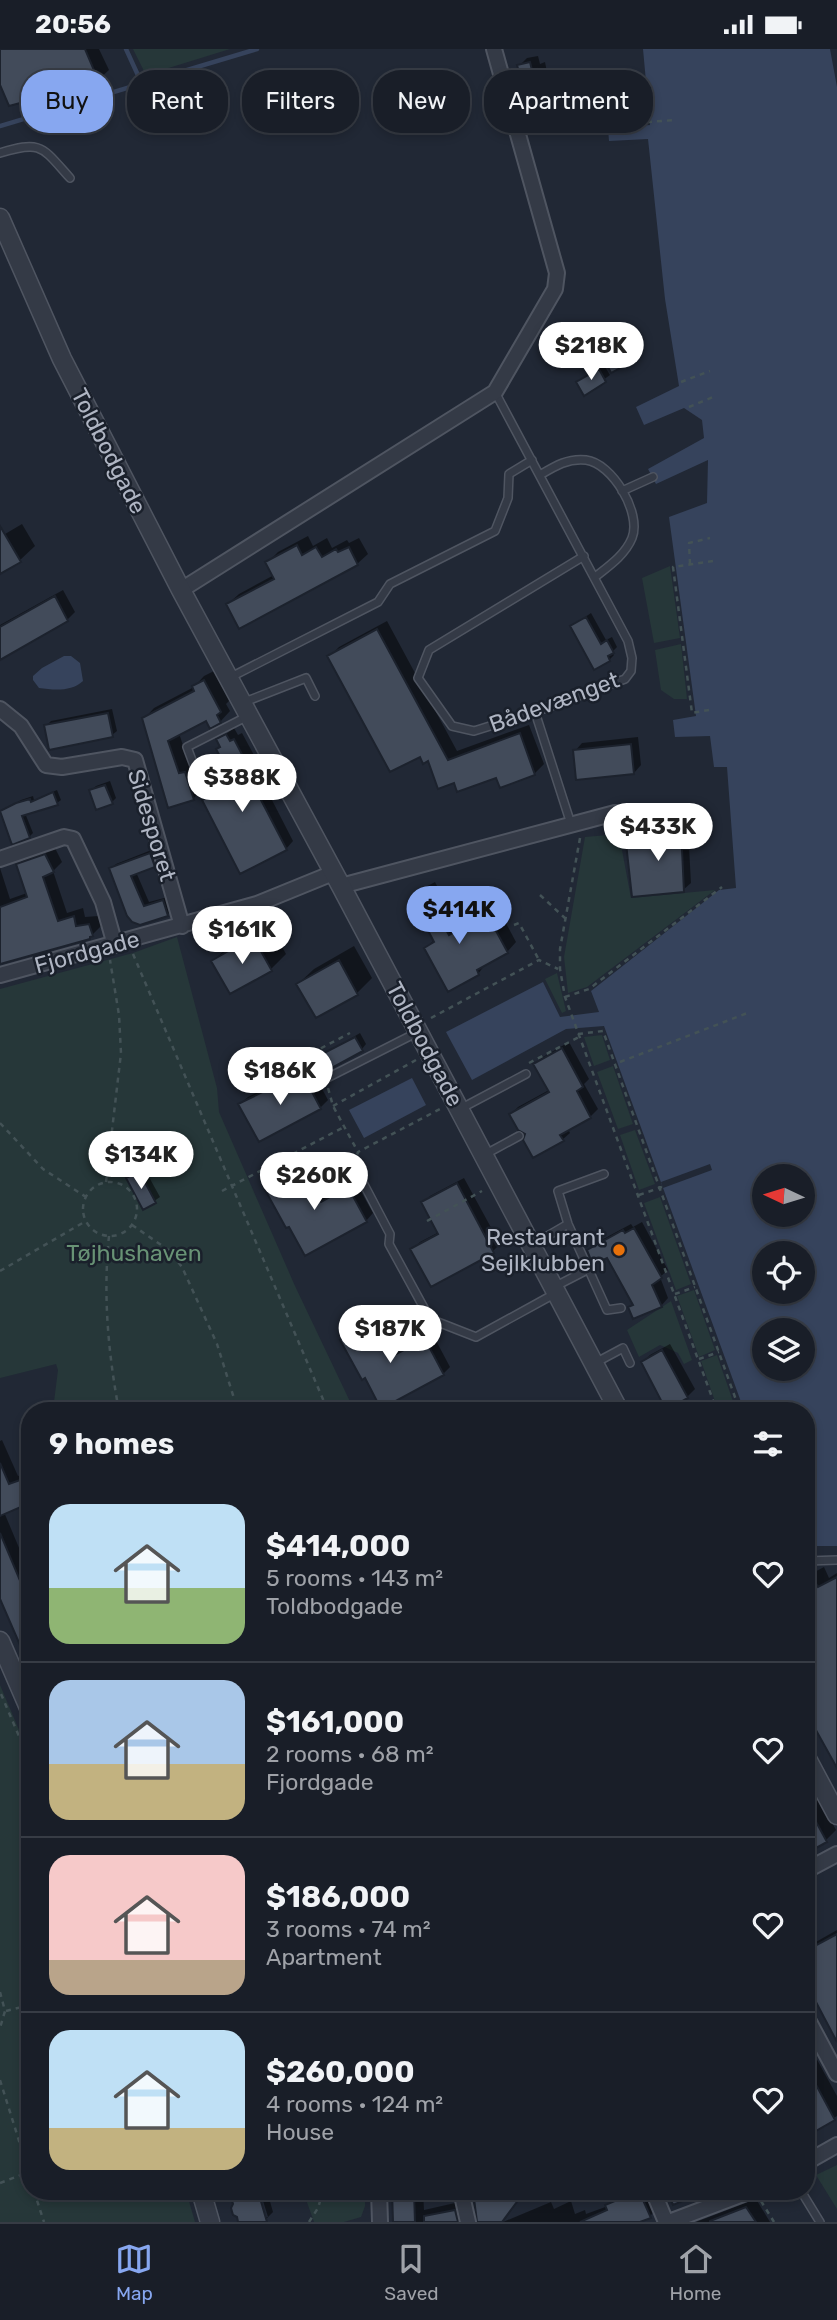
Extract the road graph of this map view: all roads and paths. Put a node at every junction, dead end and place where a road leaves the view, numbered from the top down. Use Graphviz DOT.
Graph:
graph roads {
  1 [pos="495,49"];
  2 [pos="676,120"];
  3 [pos="653,122"];
  4 [pos="0,153"];
  5 [pos="70,178"];
  6 [pos="2,228"];
  7 [pos="710,371"];
  8 [pos="681,382"];
  9 [pos="495,391"];
  10 [pos="713,397"];
  11 [pos="689,407"];
  12 [pos="532,460"];
  13 [pos="540,475"];
  14 [pos="653,477"];
  15 [pos="622,491"];
  16 [pos="710,538"];
  17 [pos="584,557"];
  18 [pos="712,561"];
  19 [pos="691,564"];
  20 [pos="595,577"];
  21 [pos="181,590"];
  22 [pos="229,679"];
  23 [pos="315,696"];
  24 [pos="0,709"];
  25 [pos="245,709"];
  26 [pos="714,709"];
  27 [pos="535,712"];
  28 [pos="199,779"];
  29 [pos="615,813"];
  30 [pos="575,823"];
  31 [pos="0,859"];
  32 [pos="337,879"];
  33 [pos="722,887"];
  34 [pos="540,895"];
  35 [pos="566,919"];
  36 [pos="514,925"];
  37 [pos="182,926"];
  38 [pos="111,946"];
  39 [pos="133,953"];
  40 [pos="539,960"];
  41 [pos="560,969"];
  42 [pos="0,975"];
  43 [pos="565,997"];
  44 [pos="750,1012"];
  45 [pos="417,1029"];
  46 [pos="350,1033"];
  47 [pos="579,1036"];
  48 [pos="312,1053"];
  49 [pos="429,1053"];
  50 [pos="620,1062"];
  51 [pos="526,1075"];
  52 [pos="325,1079"];
  53 [pos="260,1081"];
  54 [pos="457,1105"];
  55 [pos="333,1106"];
  56 [pos="0,1123"];
  57 [pos="344,1127"];
  58 [pos="519,1136"];
  59 [pos="358,1152"];
  60 [pos="484,1155"];
  61 [pos="351,1174"];
  62 [pos="604,1174"];
  63 [pos="106,1182"];
  64 [pos="498,1182"];
  65 [pos="314,1183"];
  66 [pos="232,1186"];
  67 [pos="661,1187"];
  68 [pos="222,1191"];
  69 [pos="639,1195"];
  70 [pos="86,1196"];
  71 [pos="86,1221"];
  72 [pos="427,1221"];
  73 [pos="568,1224"];
  74 [pos="132,1225"];
  75 [pos="109,1236"];
  76 [pos="532,1246"];
  77 [pos="589,1269"];
  78 [pos="0,1271"];
  79 [pos="695,1287"];
  80 [pos="555,1290"];
  81 [pos="675,1294"];
  82 [pos="621,1308"];
  83 [pos="719,1352"];
  84 [pos="698,1359"];
  85 [pos="594,1363"];
  86 [pos="630,1363"];
  87 [pos="117,1402"];
  88 [pos="235,1402"];
  89 [pos="324,1402"];
  90 [pos="614,1402"];
  91 [pos="714,1402"];
  92 [pos="737,1402"];
  93 [pos="837,1560"];
  94 [pos="815,1561"];
  95 [pos="0,1641"];
  96 [pos="21,1689"];
  97 [pos="1,1694"];
  98 [pos="21,1741"];
  99 [pos="815,1774"];
  100 [pos="837,1815"];
  101 [pos="837,1854"];
  102 [pos="815,1866"];
  103 [pos="0,1992"];
  104 [pos="21,2007"];
  105 [pos="5,2011"];
  106 [pos="0,2028"];
  107 [pos="815,2033"];
  108 [pos="837,2074"];
  109 [pos="0,2080"];
  110 [pos="837,2145"];
  111 [pos="21,2148"];
  112 [pos="815,2157"];
  113 [pos="21,2176"];
  114 [pos="0,2183"];
  115 [pos="37,2200"];
  116 [pos="204,2200"];
  117 [pos="320,2200"];
  118 [pos="379,2200"];
  119 [pos="463,2200"];
  120 [pos="657,2200"];
  121 [pos="742,2200"];
  122 [pos="759,2200"];
  123 [pos="807,2200"];
  124 [pos="44,2222"];
  125 [pos="210,2222"];
  126 [pos="309,2222"];
  127 [pos="380,2222"];
  128 [pos="468,2222"];
  129 [pos="668,2222"];
  130 [pos="774,2222"];
  131 [pos="820,2222"];
  1 -- 9 [label="street"];
  2 -- 3 [label="path"];
  4 -- 5 [label="lane"];
  6 -- 21 [label="street, Toldbodgade"];
  7 -- 8 [label="path"];
  9 -- 12 [label="lane, Bådevænget"];
  9 -- 21 [label="street"];
  10 -- 11 [label="path"];
  12 -- 13 [label="lane, Bådevænget"];
  12 -- 22 [label="lane"];
  13 -- 15 [label="lane"];
  13 -- 17 [label="lane, Bådevænget"];
  14 -- 15 [label="lane"];
  15 -- 20 [label="lane"];
  16 -- 19 [label="path"];
  17 -- 20 [label="lane, Bådevænget"];
  17 -- 27 [label="lane, Bådevænget"];
  18 -- 19 [label="path"];
  19 -- 26 [label="path"];
  20 -- 27 [label="lane, Bådevænget"];
  21 -- 22 [label="street, Toldbodgade"];
  22 -- 25 [label="street, Toldbodgade"];
  23 -- 25 [label="lane"];
  24 -- 37 [label="street, Sidesporet"];
  25 -- 28 [label="lane"];
  25 -- 32 [label="street, Toldbodgade"];
  27 -- 30 [label="lane"];
  29 -- 30 [label="street, Fjordgade"];
  30 -- 32 [label="street, Fjordgade"];
  30 -- 35 [label="path"];
  31 -- 38 [label="street"];
  32 -- 37 [label="street, Fjordgade"];
  32 -- 45 [label="street, Toldbodgade"];
  33 -- 43 [label="path"];
  34 -- 35 [label="path"];
  35 -- 41 [label="path"];
  36 -- 40 [label="path"];
  37 -- 38 [label="street, Fjordgade"];
  38 -- 42 [label="street, Fjordgade"];
  38 -- 63 [label="path"];
  39 -- 66 [label="path"];
  40 -- 41 [label="path"];
  40 -- 45 [label="path"];
  41 -- 43 [label="path"];
  43 -- 47 [label="path"];
  44 -- 50 [label="path"];
  45 -- 49 [label="street, Toldbodgade"];
  45 -- 52 [label="lane"];
  46 -- 48 [label="path"];
  47 -- 51 [label="path"];
  47 -- 67 [label="path"];
  47 -- 69 [label="path"];
  48 -- 52 [label="path"];
  48 -- 53 [label="path"];
  49 -- 54 [label="street, Toldbodgade"];
  49 -- 55 [label="path"];
  51 -- 54 [label="lane"];
  52 -- 55 [label="path"];
  54 -- 59 [label="path"];
  54 -- 60 [label="street, Toldbodgade"];
  55 -- 57 [label="path"];
  56 -- 70 [label="path"];
  57 -- 59 [label="path"];
  57 -- 66 [label="path"];
  58 -- 60 [label="lane"];
  59 -- 61 [label="path"];
  60 -- 64 [label="street, Toldbodgade"];
  61 -- 65 [label="lane"];
  61 -- 80 [label="lane"];
  62 -- 73 [label="lane"];
  63 -- 70 [label="path"];
  63 -- 74 [label="path"];
  64 -- 72 [label="path"];
  64 -- 76 [label="street, Toldbodgade"];
  66 -- 68 [label="path"];
  66 -- 89 [label="path"];
  67 -- 69 [label="path"];
  67 -- 79 [label="path"];
  69 -- 81 [label="path"];
  70 -- 71 [label="path"];
  71 -- 75 [label="path"];
  71 -- 78 [label="path"];
  73 -- 76 [label="lane"];
  73 -- 77 [label="lane"];
  74 -- 75 [label="path"];
  74 -- 88 [label="path"];
  75 -- 87 [label="path"];
  76 -- 80 [label="street, Toldbodgade"];
  77 -- 80 [label="lane"];
  77 -- 82 [label="lane"];
  79 -- 81 [label="path"];
  79 -- 83 [label="path"];
  80 -- 85 [label="street, Toldbodgade"];
  81 -- 84 [label="path"];
  83 -- 84 [label="path"];
  83 -- 92 [label="path"];
  84 -- 91 [label="path"];
  85 -- 86 [label="lane"];
  85 -- 90 [label="street, Toldbodgade"];
  93 -- 94 [label="lane"];
  95 -- 96 [label="street"];
  97 -- 98 [label="path"];
  99 -- 100 [label="street"];
  101 -- 102 [label="street"];
  103 -- 105 [label="path"];
  104 -- 105 [label="path"];
  105 -- 106 [label="path"];
  107 -- 108 [label="street"];
  109 -- 111 [label="path"];
  110 -- 112 [label="street"];
  113 -- 114 [label="path"];
  115 -- 124 [label="path"];
  116 -- 125 [label="street"];
  117 -- 126 [label="path"];
  118 -- 127 [label="street"];
  119 -- 128 [label="street"];
  120 -- 129 [label="street"];
  121 -- 129 [label="street"];
  122 -- 130 [label="path"];
  123 -- 131 [label="lane"];
}
